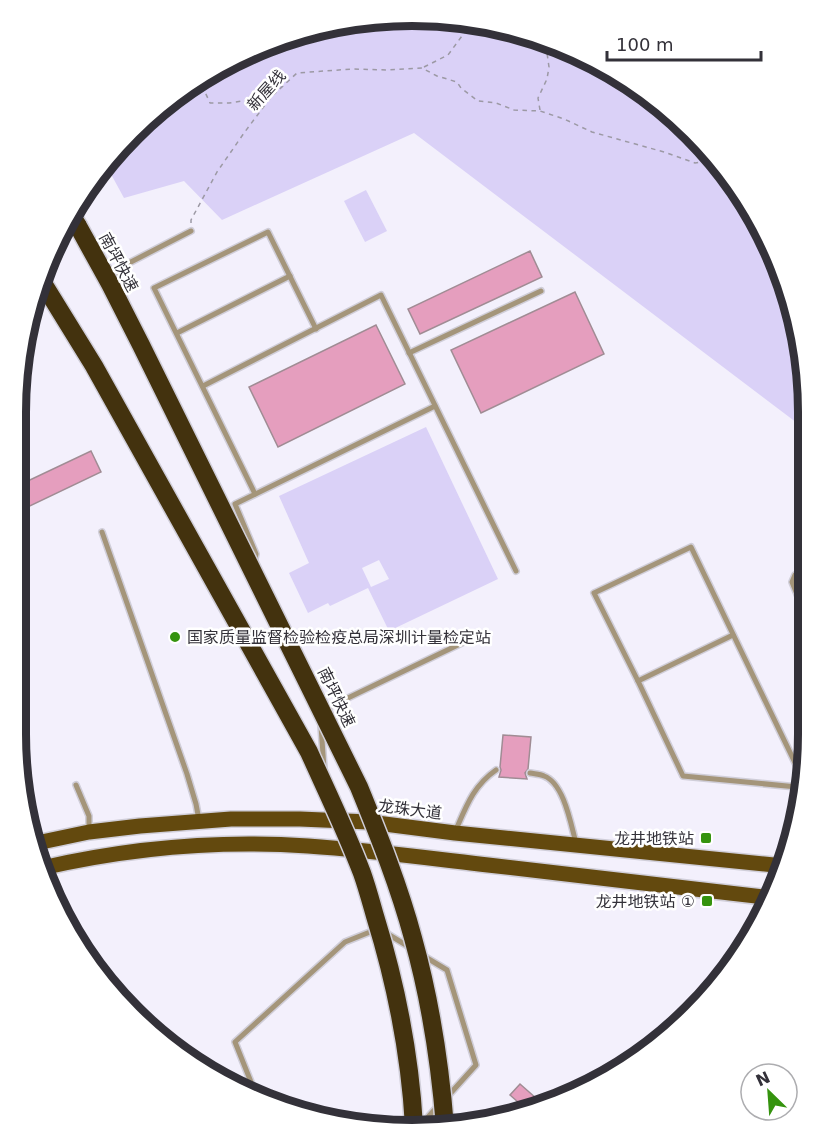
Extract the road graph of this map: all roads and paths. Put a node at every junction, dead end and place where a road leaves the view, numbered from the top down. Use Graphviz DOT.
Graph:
graph roads {
  1 [pos="467,30"];
  2 [pos="547,50"];
  3 [pos="422,68"];
  4 [pos="206,86"];
  5 [pos="271,97"];
  6 [pos="540,111"];
  7 [pos="706,162"];
  8 [pos="75,222"];
  9 [pos="191,231"];
  10 [pos="290,276"];
  11 [pos="46,288"];
  12 [pos="541,291"];
  13 [pos="316,329"];
  14 [pos="177,333"];
  15 [pos="409,353"];
  16 [pos="203,386"];
  17 [pos="435,406"];
  18 [pos="255,494"];
  19 [pos="102,532"];
  20 [pos="254,566"];
  21 [pos="516,571"];
  22 [pos="798,573"];
  23 [pos="798,597"];
  24 [pos="734,635"];
  25 [pos="462,643"];
  26 [pos="638,681"];
  27 [pos="319,712"];
  28 [pos="796,765"];
  29 [pos="496,770"];
  30 [pos="530,773"];
  31 [pos="76,785"];
  32 [pos="794,787"];
  33 [pos="328,820"];
  34 [pos="199,822"];
  35 [pos="89,832"];
  36 [pos="455,833"];
  37 [pos="41,842"];
  38 [pos="576,845"];
  39 [pos="775,865"];
  40 [pos="49,867"];
  41 [pos="762,897"];
  42 [pos="253,1086"];
  43 [pos="444,1119"];
  44 [pos="414,1120"];
  45 [pos="426,1120"];
  1 -- 3 [label="path, 新屋线"];
  2 -- 6 [label="path"];
  3 -- 5 [label="path, 新屋线"];
  3 -- 6 [label="path, 新屋线"];
  4 -- 5 [label="path"];
  5 -- 9 [label="path, 新屋线"];
  6 -- 7 [label="path, 新屋线"];
  8 -- 43 [label="highway, 南坪快速, bridge"];
  9 -- 20 [label="lane"];
  10 -- 13 [label="lane"];
  10 -- 14 [label="lane"];
  10 -- 14 [label="lane"];
  11 -- 44 [label="highway, bridge"];
  12 -- 15 [label="lane"];
  13 -- 15 [label="lane"];
  13 -- 16 [label="lane"];
  14 -- 16 [label="lane"];
  15 -- 17 [label="lane"];
  16 -- 18 [label="lane"];
  17 -- 18 [label="lane"];
  17 -- 21 [label="lane"];
  18 -- 20 [label="lane"];
  19 -- 34 [label="lane"];
  20 -- 27 [label="lane"];
  22 -- 23 [label="lane"];
  24 -- 26 [label="lane"];
  24 -- 26 [label="lane"];
  24 -- 28 [label="lane"];
  25 -- 27 [label="lane"];
  26 -- 32 [label="lane"];
  27 -- 33 [label="lane"];
  29 -- 36 [label="lane"];
  30 -- 38 [label="lane"];
  31 -- 35 [label="lane"];
  33 -- 34 [label="main road, 龙珠大道"];
  33 -- 36 [label="main road, 龙珠大道"];
  34 -- 35 [label="main road, 龙珠大道"];
  35 -- 37 [label="main road, 龙珠大道"];
  36 -- 38 [label="main road, 龙珠大道"];
  38 -- 39 [label="main road, 龙珠大道"];
  40 -- 41 [label="main road"];
  42 -- 45 [label="lane"];
}
